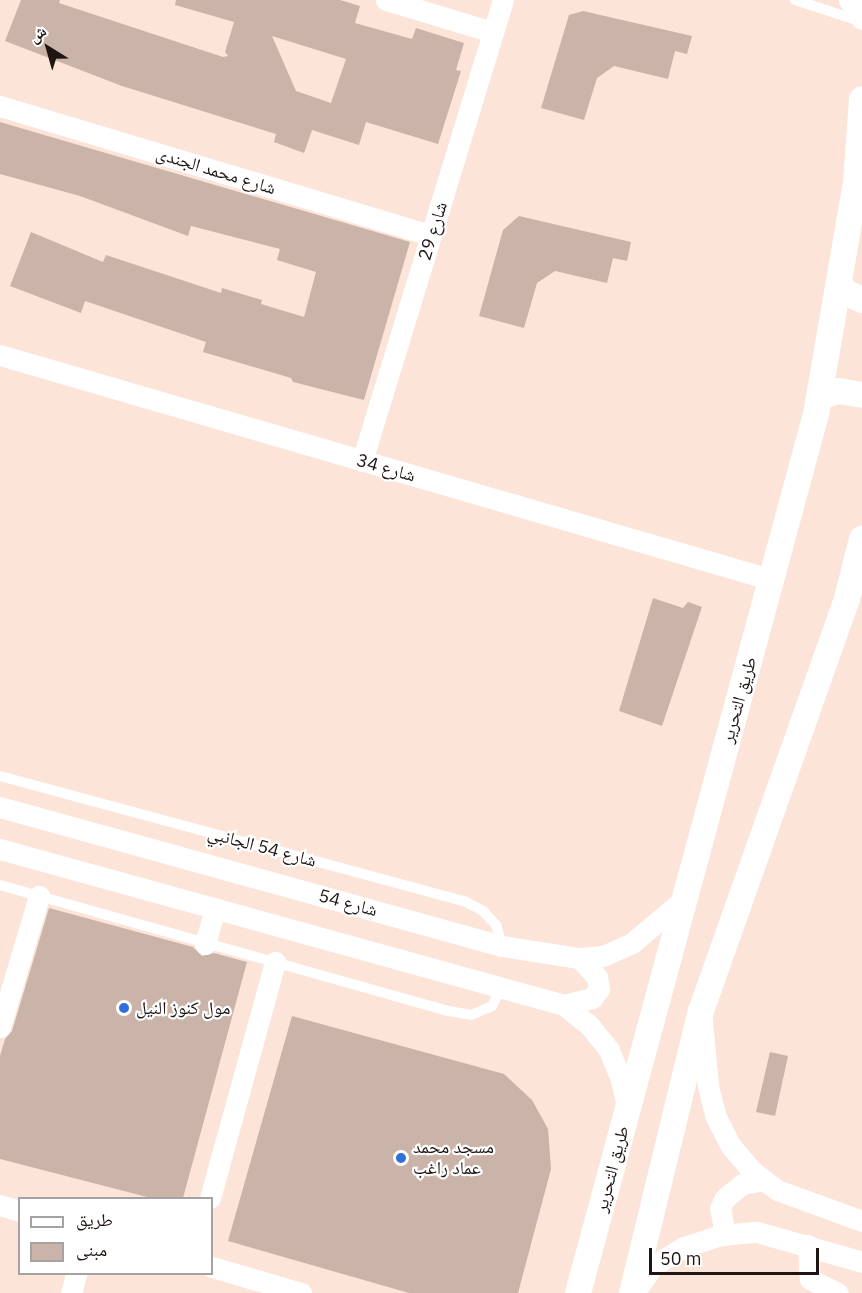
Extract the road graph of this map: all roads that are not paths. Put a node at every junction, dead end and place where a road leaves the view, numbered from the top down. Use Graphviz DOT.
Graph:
graph roads {
  1 [pos="386,0"];
  2 [pos="503,0"];
  3 [pos="795,0"];
  4 [pos="849,0"];
  5 [pos="862,21"];
  6 [pos="493,32"];
  7 [pos="862,99"];
  8 [pos="0,106"];
  9 [pos="431,235"];
  10 [pos="839,282"];
  11 [pos="862,300"];
  12 [pos="0,355"];
  13 [pos="862,395"];
  14 [pos="820,397"];
  15 [pos="362,461"];
  16 [pos="862,539"];
  17 [pos="773,580"];
  18 [pos="855,601"];
  19 [pos="0,776"];
  20 [pos="0,807"];
  21 [pos="0,849"];
  22 [pos="0,885"];
  23 [pos="39,896"];
  24 [pos="683,900"];
  25 [pos="215,908"];
  26 [pos="205,944"];
  27 [pos="502,946"];
  28 [pos="579,958"];
  29 [pos="275,962"];
  30 [pos="502,986"];
  31 [pos="564,1005"];
  32 [pos="701,1011"];
  33 [pos="0,1027"];
  34 [pos="628,1110"];
  35 [pos="764,1180"];
  36 [pos="210,1197"];
  37 [pos="0,1205"];
  38 [pos="18,1210"];
  39 [pos="862,1221"];
  40 [pos="725,1234"];
  41 [pos="808,1245"];
  42 [pos="862,1262"];
  43 [pos="213,1267"];
  44 [pos="76,1275"];
  45 [pos="71,1293"];
  46 [pos="301,1293"];
  47 [pos="578,1293"];
  48 [pos="633,1293"];
  49 [pos="838,1293"];
  1 -- 6 [label="street"];
  2 -- 6 [label="street, شارع 29"];
  3 -- 5 [label="lane"];
  4 -- 5 [label="street"];
  6 -- 9 [label="street, شارع 29"];
  7 -- 10 [label="street, طريق التحرير"];
  8 -- 9 [label="street, شارع محمد الجندى"];
  9 -- 15 [label="street, شارع 29"];
  10 -- 11 [label="street"];
  10 -- 14 [label="street, طريق التحرير"];
  12 -- 15 [label="street, شارع 34"];
  13 -- 14 [label="street"];
  14 -- 17 [label="street, طريق التحرير"];
  15 -- 17 [label="street, شارع 34"];
  16 -- 18 [label="street"];
  17 -- 24 [label="street, طريق التحرير"];
  18 -- 32 [label="street"];
  19 -- 27 [label="lane, شارع 54 الجانبي"];
  20 -- 27 [label="street, شارع 54"];
  21 -- 25 [label="street"];
  22 -- 23 [label="lane"];
  23 -- 26 [label="lane"];
  23 -- 33 [label="street"];
  24 -- 28 [label="street, شارع 54"];
  24 -- 34 [label="street, طريق التحرير"];
  25 -- 26 [label="street"];
  25 -- 30 [label="street"];
  26 -- 29 [label="lane"];
  27 -- 28 [label="street, شارع 54"];
  28 -- 31 [label="street"];
  29 -- 30 [label="lane"];
  29 -- 36 [label="street"];
  30 -- 31 [label="street"];
  31 -- 34 [label="street"];
  32 -- 35 [label="street"];
  32 -- 48 [label="street"];
  34 -- 47 [label="street, طريق التحرير"];
  35 -- 39 [label="street"];
  35 -- 40 [label="street"];
  37 -- 38 [label="street"];
  40 -- 41 [label="street"];
  40 -- 48 [label="street"];
  41 -- 42 [label="street"];
  41 -- 49 [label="street"];
  43 -- 46 [label="street"];
  44 -- 45 [label="street"];
}
